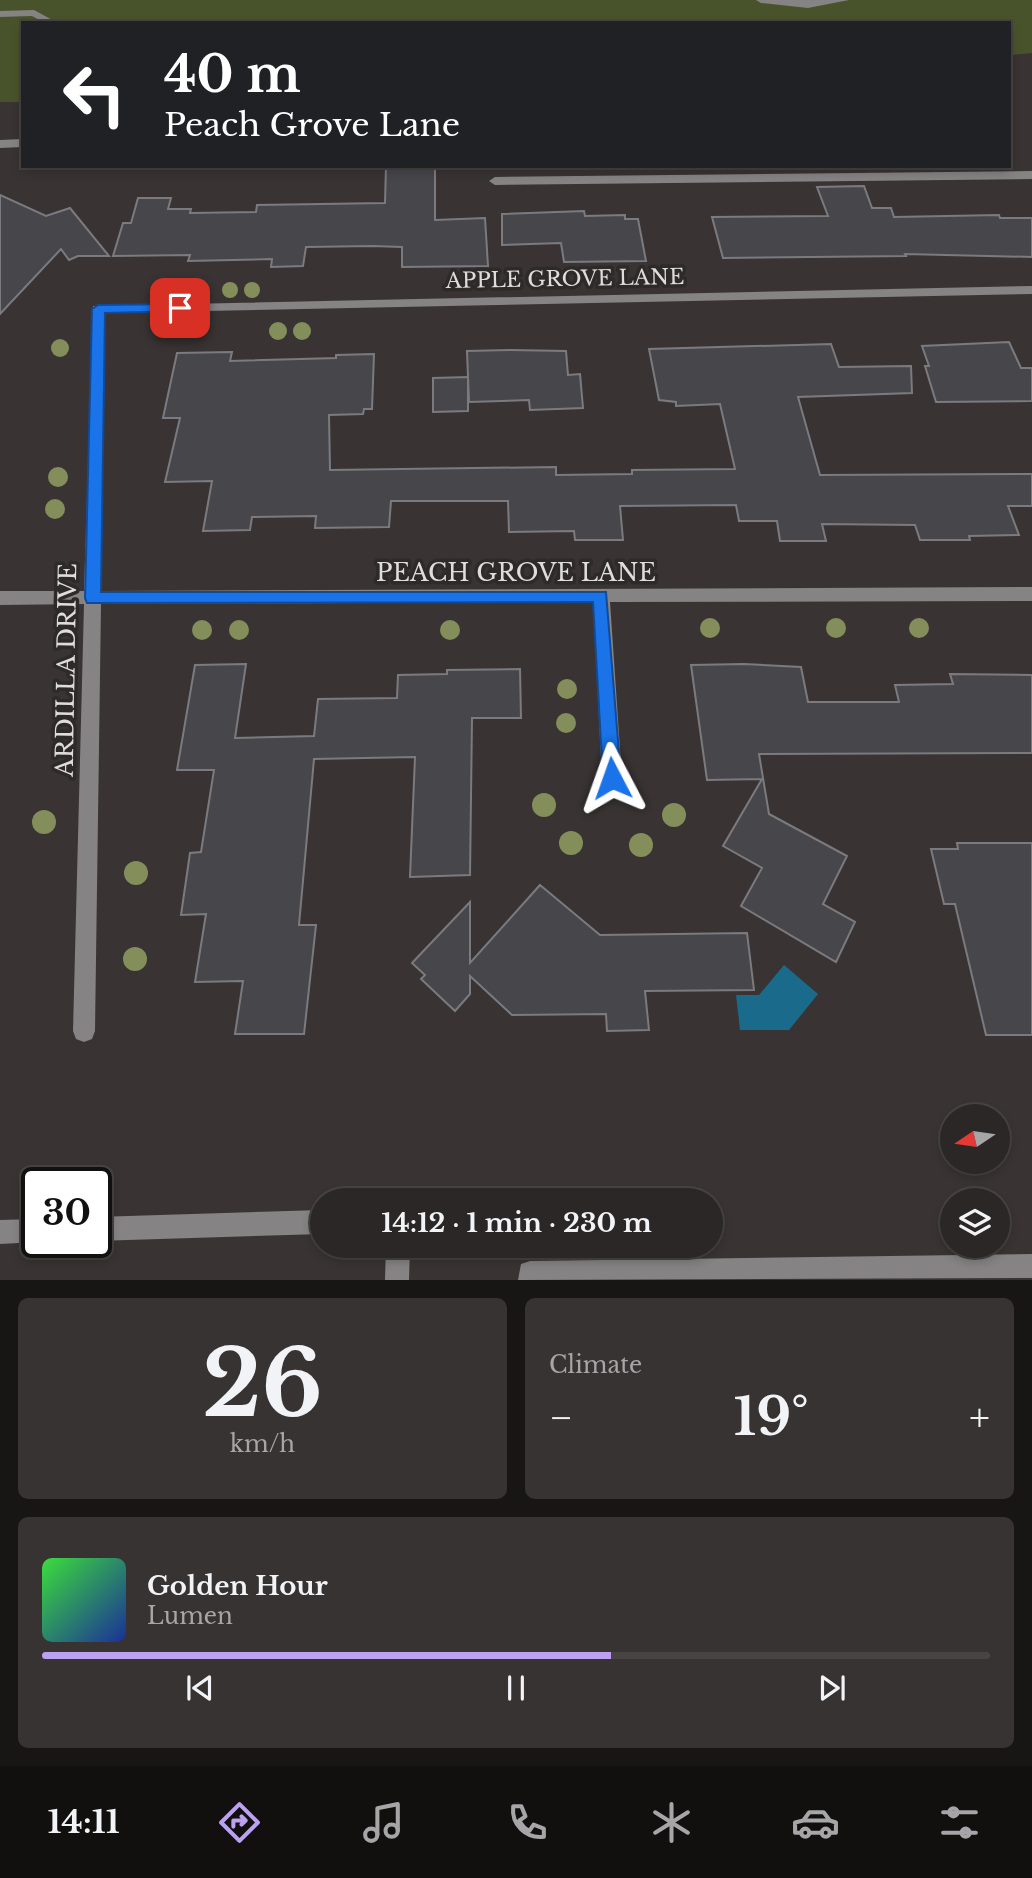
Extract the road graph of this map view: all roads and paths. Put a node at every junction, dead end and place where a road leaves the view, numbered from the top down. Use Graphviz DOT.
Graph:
graph roads {
  1 [pos="761,0"];
  2 [pos="845,0"];
  3 [pos="0,14"];
  4 [pos="49,21"];
  5 [pos="21,143"];
  6 [pos="0,144"];
  7 [pos="1032,175"];
  8 [pos="495,181"];
  9 [pos="1032,290"];
  10 [pos="98,309"];
  11 [pos="1032,594"];
  12 [pos="601,596"];
  13 [pos="0,598"];
  14 [pos="93,598"];
  15 [pos="612,778"];
  16 [pos="84,1031"];
  17 [pos="310,1223"];
  18 [pos="112,1229"];
  19 [pos="21,1231"];
  20 [pos="0,1232"];
  21 [pos="398,1258"];
  22 [pos="1032,1266"];
  23 [pos="397,1279"];
  24 [pos="530,1279"];
  1 -- 2 [label="street"];
  3 -- 4 [label="street"];
  5 -- 6 [label="street"];
  7 -- 8 [label="street"];
  9 -- 10 [label="street, APPLE GROVE LANE"];
  10 -- 14 [label="street, ARDILLA DRIVE"];
  11 -- 12 [label="street, PEACH GROVE LANE"];
  12 -- 14 [label="street, PEACH GROVE LANE"];
  12 -- 15 [label="street"];
  13 -- 14 [label="street, PEACH GROVE LANE"];
  14 -- 16 [label="street, ARDILLA DRIVE"];
  17 -- 18 [label="street"];
  19 -- 20 [label="street"];
  21 -- 23 [label="street"];
  22 -- 24 [label="street"];
}
